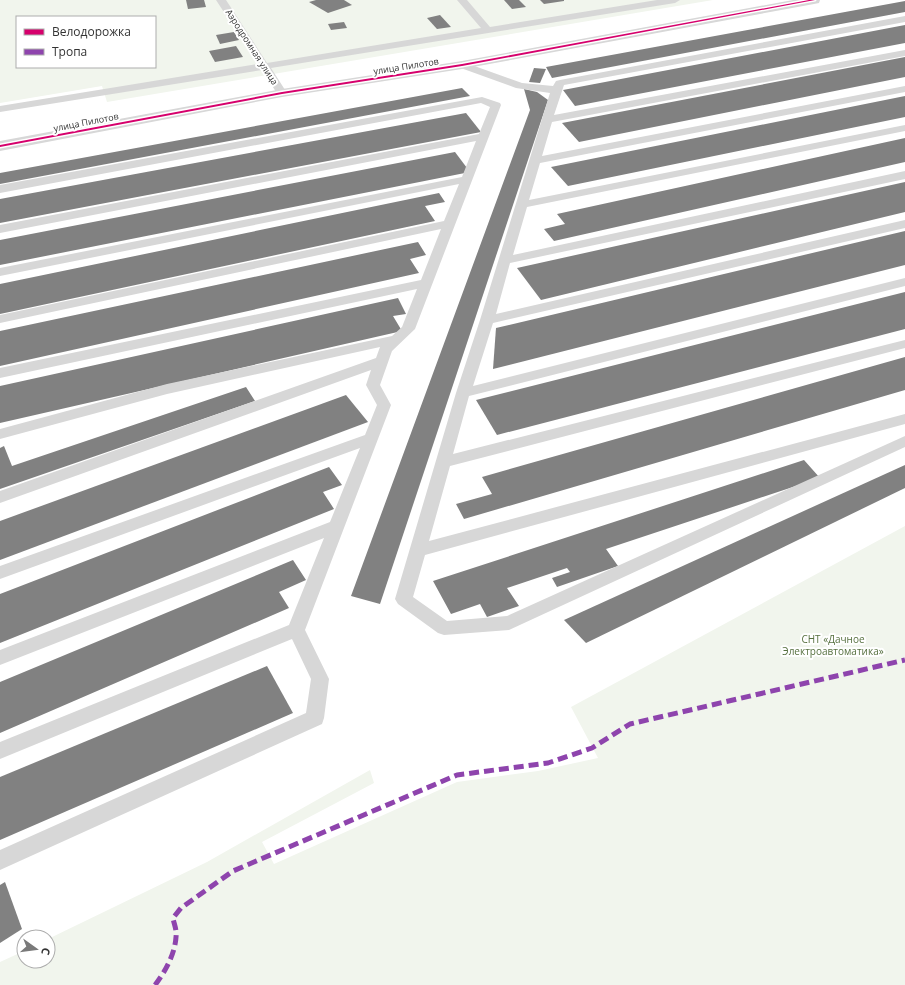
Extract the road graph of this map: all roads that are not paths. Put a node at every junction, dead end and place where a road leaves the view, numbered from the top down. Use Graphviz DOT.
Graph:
graph roads {
  1 [pos="221,0"];
  2 [pos="462,0"];
  3 [pos="675,0"];
  4 [pos="814,0"];
  5 [pos="905,19"];
  6 [pos="488,31"];
  7 [pos="905,53"];
  8 [pos="462,65"];
  9 [pos="266,66"];
  10 [pos="905,89"];
  11 [pos="556,90"];
  12 [pos="282,93"];
  13 [pos="0,109"];
  14 [pos="547,120"];
  15 [pos="905,128"];
  16 [pos="484,136"];
  17 [pos="0,146"];
  18 [pos="534,161"];
  19 [pos="905,175"];
  20 [pos="468,179"];
  21 [pos="0,189"];
  22 [pos="521,205"];
  23 [pos="449,224"];
  24 [pos="905,224"];
  25 [pos="0,229"];
  26 [pos="504,261"];
  27 [pos="0,272"];
  28 [pos="905,282"];
  29 [pos="426,283"];
  30 [pos="0,319"];
  31 [pos="487,320"];
  32 [pos="398,338"];
  33 [pos="905,344"];
  34 [pos="382,361"];
  35 [pos="0,373"];
  36 [pos="463,393"];
  37 [pos="905,419"];
  38 [pos="0,434"];
  39 [pos="371,438"];
  40 [pos="905,441"];
  41 [pos="443,462"];
  42 [pos="0,497"];
  43 [pos="337,526"];
  44 [pos="419,550"];
  45 [pos="0,573"];
  46 [pos="296,630"];
  47 [pos="0,658"];
  48 [pos="0,751"];
  49 [pos="0,860"];
  1 -- 9 [label="lane, Аэродромная улица"];
  2 -- 6 [label="lane"];
  3 -- 6 [label="lane"];
  4 -- 8 [label="street, улица Пилотов"];
  5 -- 11 [label="lane"];
  6 -- 9 [label="lane"];
  7 -- 14 [label="lane"];
  8 -- 11 [label="lane"];
  8 -- 12 [label="street, улица Пилотов"];
  9 -- 12 [label="lane, Аэродромная улица"];
  9 -- 13 [label="lane"];
  10 -- 18 [label="lane"];
  11 -- 14 [label="lane"];
  12 -- 17 [label="street, улица Пилотов"];
  14 -- 18 [label="lane"];
  15 -- 22 [label="lane"];
  16 -- 20 [label="lane"];
  16 -- 21 [label="lane"];
  16 -- 25 [label="lane"];
  18 -- 22 [label="lane"];
  19 -- 26 [label="lane"];
  20 -- 23 [label="lane"];
  20 -- 27 [label="lane"];
  22 -- 26 [label="lane"];
  23 -- 29 [label="lane"];
  23 -- 30 [label="lane"];
  24 -- 31 [label="lane"];
  26 -- 31 [label="lane"];
  28 -- 36 [label="lane"];
  29 -- 32 [label="lane"];
  29 -- 35 [label="lane"];
  31 -- 36 [label="lane"];
  32 -- 34 [label="lane"];
  32 -- 38 [label="lane"];
  33 -- 41 [label="lane"];
  34 -- 39 [label="lane"];
  34 -- 42 [label="lane"];
  36 -- 41 [label="lane"];
  37 -- 44 [label="lane"];
  39 -- 43 [label="lane"];
  39 -- 45 [label="lane"];
  40 -- 44 [label="lane"];
  41 -- 44 [label="lane"];
  43 -- 46 [label="lane"];
  43 -- 47 [label="lane"];
  46 -- 48 [label="lane"];
  46 -- 49 [label="lane"];
}
